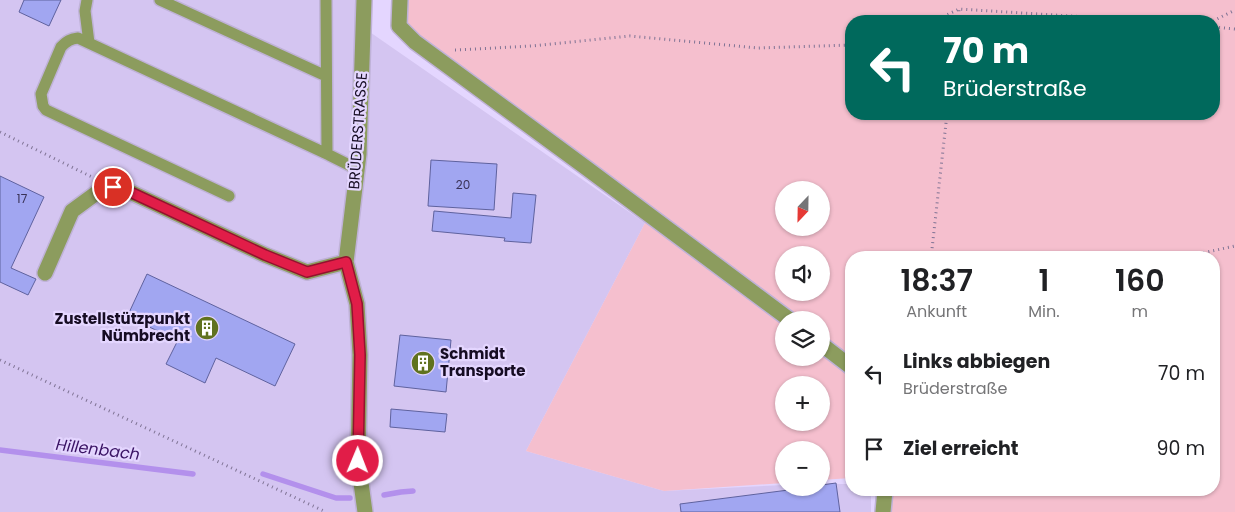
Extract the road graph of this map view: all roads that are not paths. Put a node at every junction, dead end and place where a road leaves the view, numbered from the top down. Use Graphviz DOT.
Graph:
graph roads {
  1 [pos="87,0"];
  2 [pos="160,0"];
  3 [pos="326,0"];
  4 [pos="364,0"];
  5 [pos="400,0"];
  6 [pos="89,43"];
  7 [pos="326,76"];
  8 [pos="327,154"];
  9 [pos="357,169"];
  10 [pos="230,196"];
  11 [pos="346,262"];
  12 [pos="45,273"];
  13 [pos="778,311"];
  14 [pos="830,351"];
  15 [pos="845,362"];
  16 [pos="885,496"];
  17 [pos="365,512"];
  18 [pos="884,512"];
  1 -- 6 [label="lane"];
  2 -- 7 [label="lane"];
  3 -- 7 [label="lane"];
  4 -- 9 [label="street, BRÜDERSTRASSE"];
  5 -- 13 [label="street"];
  6 -- 8 [label="lane"];
  6 -- 10 [label="lane"];
  7 -- 8 [label="lane"];
  8 -- 9 [label="lane"];
  9 -- 11 [label="street, BRÜDERSTRASSE"];
  11 -- 12 [label="street"];
  11 -- 17 [label="street, BRÜDERSTRASSE"];
  14 -- 15 [label="street"];
  16 -- 18 [label="street"];
}
